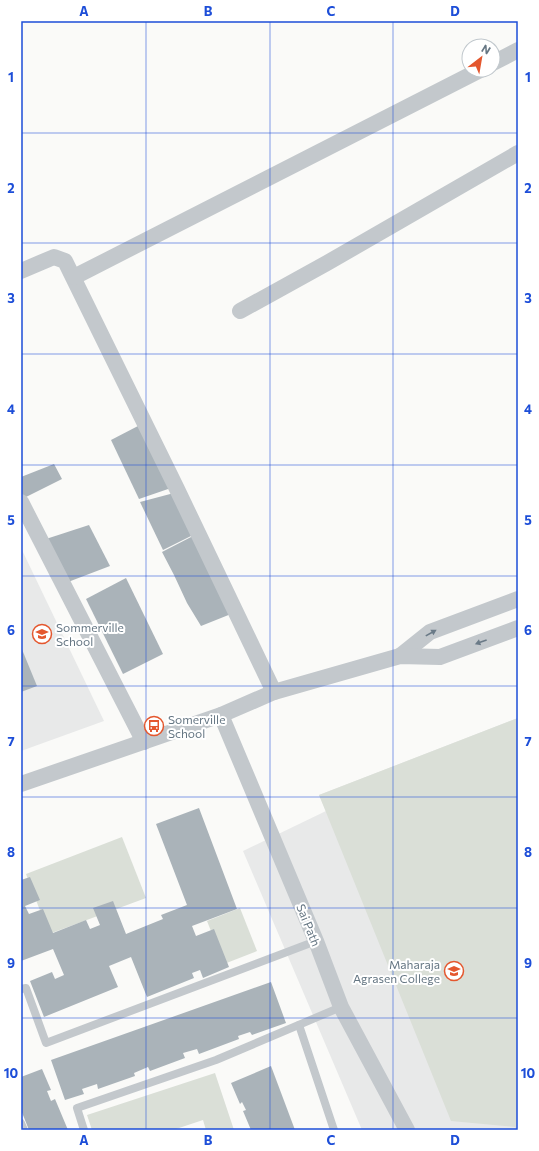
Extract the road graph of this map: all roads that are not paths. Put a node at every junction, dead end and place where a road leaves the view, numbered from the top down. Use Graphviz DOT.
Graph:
graph roads {
  1 [pos="518,50"];
  2 [pos="501,59"];
  3 [pos="464,78"];
  4 [pos="518,153"];
  5 [pos="21,271"];
  6 [pos="74,278"];
  7 [pos="240,311"];
  8 [pos="21,502"];
  9 [pos="518,598"];
  10 [pos="518,628"];
  11 [pos="400,656"];
  12 [pos="274,692"];
  13 [pos="221,715"];
  14 [pos="144,742"];
  15 [pos="21,784"];
  16 [pos="316,941"];
  17 [pos="21,989"];
  18 [pos="341,1007"];
  19 [pos="299,1025"];
  20 [pos="21,1123"];
  21 [pos="24,1130"];
  22 [pos="84,1130"];
  23 [pos="334,1130"];
  24 [pos="407,1130"];
  1 -- 2 [label="street"];
  3 -- 6 [label="street"];
  4 -- 7 [label="street"];
  5 -- 6 [label="street"];
  6 -- 12 [label="street"];
  8 -- 14 [label="street"];
  11 -- 9 [label="street, one-way"];
  10 -- 11 [label="street, one-way"];
  11 -- 12 [label="street"];
  12 -- 13 [label="street"];
  13 -- 14 [label="street"];
  13 -- 16 [label="street, Sai Path"];
  14 -- 15 [label="street"];
  16 -- 17 [label="lane"];
  16 -- 18 [label="street, Sai Path"];
  18 -- 19 [label="lane"];
  18 -- 24 [label="street, Sai Path"];
  19 -- 22 [label="lane"];
  19 -- 23 [label="lane"];
  20 -- 21 [label="lane"];
}
